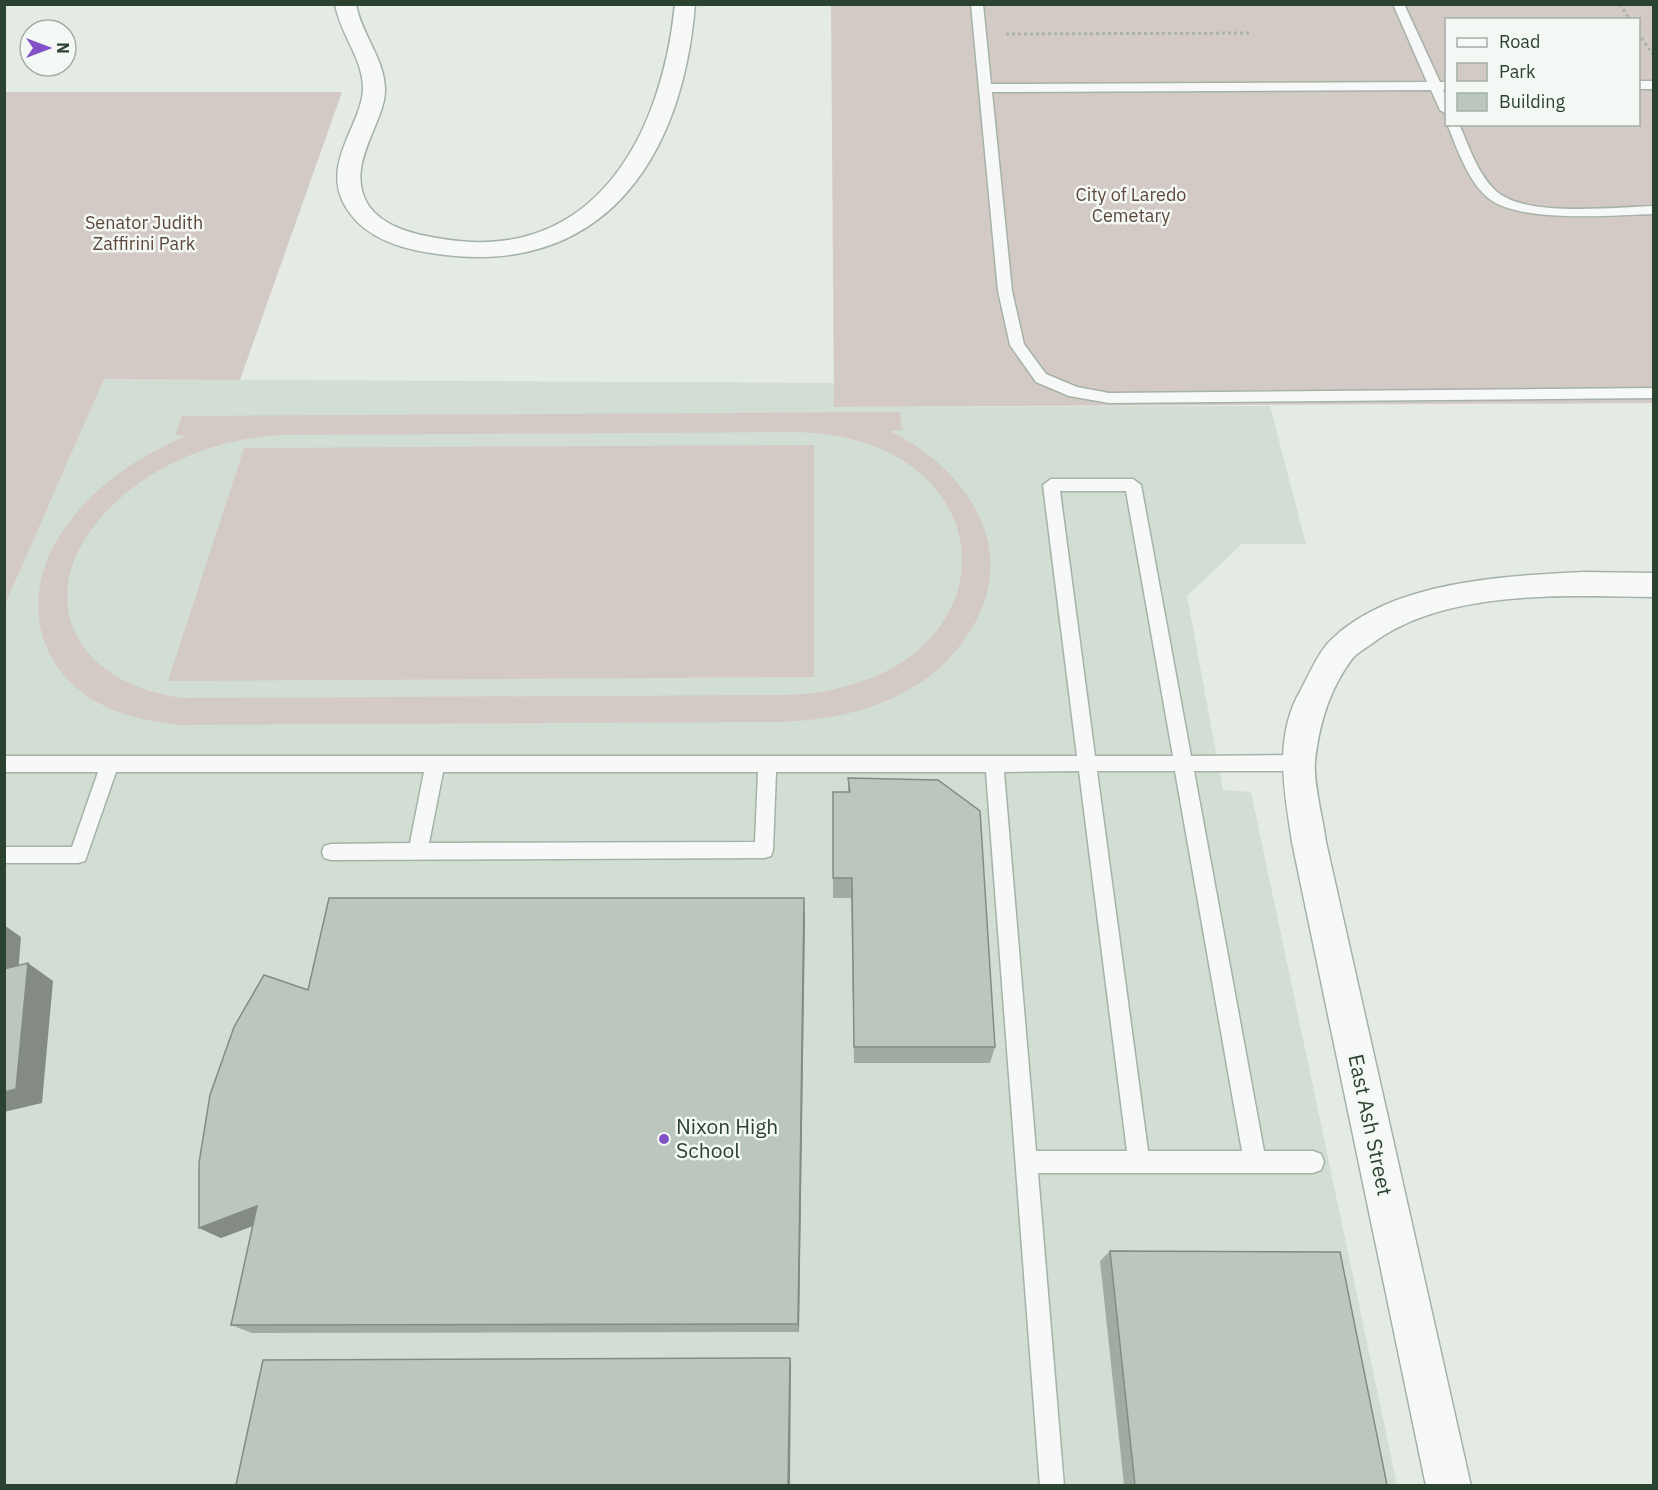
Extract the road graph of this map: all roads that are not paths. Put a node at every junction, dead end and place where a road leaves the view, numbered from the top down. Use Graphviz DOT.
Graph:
graph roads {
  1 [pos="345,4"];
  2 [pos="685,4"];
  3 [pos="977,4"];
  4 [pos="1398,4"];
  5 [pos="1441,86"];
  6 [pos="986,88"];
  7 [pos="1445,105"];
  8 [pos="1454,126"];
  9 [pos="1653,210"];
  10 [pos="1653,393"];
  11 [pos="1653,585"];
  12 [pos="1298,762"];
  13 [pos="1087,763"];
  14 [pos="1184,763"];
  15 [pos="4,764"];
  16 [pos="110,764"];
  17 [pos="435,764"];
  18 [pos="767,764"];
  19 [pos="994,764"];
  20 [pos="418,851"];
  21 [pos="331,852"];
  22 [pos="4,855"];
  23 [pos="1026,1162"];
  24 [pos="1139,1162"];
  25 [pos="1255,1162"];
  26 [pos="1313,1162"];
  27 [pos="1052,1485"];
  28 [pos="1449,1485"];
  1 -- 2 [label="street"];
  3 -- 6 [label="lane"];
  4 -- 5 [label="lane"];
  5 -- 6 [label="lane"];
  5 -- 7 [label="lane"];
  6 -- 10 [label="lane"];
  8 -- 9 [label="lane"];
  11 -- 12 [label="street, East Ash Street"];
  12 -- 14 [label="lane"];
  12 -- 28 [label="street, East Ash Street"];
  13 -- 14 [label="lane"];
  13 -- 14 [label="lane"];
  13 -- 19 [label="lane"];
  13 -- 24 [label="lane"];
  14 -- 25 [label="lane"];
  15 -- 16 [label="lane"];
  16 -- 17 [label="lane"];
  16 -- 22 [label="lane"];
  17 -- 18 [label="lane"];
  17 -- 20 [label="lane"];
  18 -- 19 [label="lane"];
  18 -- 20 [label="lane"];
  19 -- 23 [label="lane"];
  20 -- 21 [label="lane"];
  23 -- 24 [label="lane"];
  23 -- 27 [label="lane"];
  24 -- 25 [label="lane"];
  25 -- 26 [label="lane"];
}
